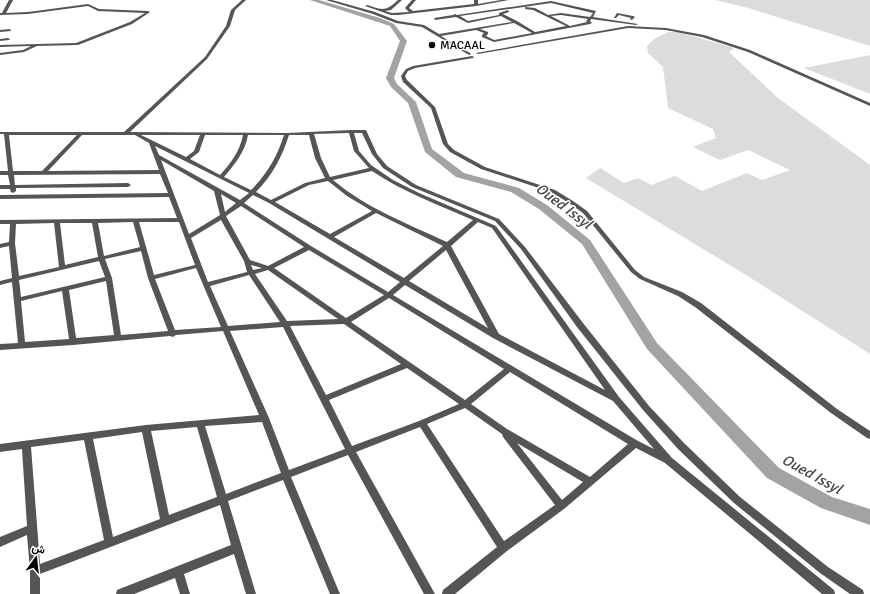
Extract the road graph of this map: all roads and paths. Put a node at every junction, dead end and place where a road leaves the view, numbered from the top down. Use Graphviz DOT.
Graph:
graph roads {
  1 [pos="11,0"];
  2 [pos="244,0"];
  3 [pos="328,0"];
  4 [pos="335,0"];
  5 [pos="344,0"];
  6 [pos="400,0"];
  7 [pos="414,0"];
  8 [pos="476,0"];
  9 [pos="507,0"];
  10 [pos="368,2"];
  11 [pos="362,5"];
  12 [pos="476,5"];
  13 [pos="526,6"];
  14 [pos="564,6"];
  15 [pos="0,8"];
  16 [pos="7,8"];
  17 [pos="532,8"];
  18 [pos="381,10"];
  19 [pos="493,10"];
  20 [pos="413,13"];
  21 [pos="473,13"];
  22 [pos="2,14"];
  23 [pos="501,14"];
  24 [pos="561,14"];
  25 [pos="455,15"];
  26 [pos="547,16"];
  27 [pos="436,18"];
  28 [pos="483,18"];
  29 [pos="591,18"];
  30 [pos="516,22"];
  31 [pos="568,26"];
  32 [pos="640,27"];
  33 [pos="477,29"];
  34 [pos="10,30"];
  35 [pos="0,31"];
  36 [pos="533,32"];
  37 [pos="444,34"];
  38 [pos="439,35"];
  39 [pos="8,39"];
  40 [pos="0,40"];
  41 [pos="36,45"];
  42 [pos="0,46"];
  43 [pos="507,49"];
  44 [pos="0,54"];
  45 [pos="471,55"];
  46 [pos="482,57"];
  47 [pos="870,105"];
  48 [pos="351,131"];
  49 [pos="0,133"];
  50 [pos="6,133"];
  51 [pos="81,133"];
  52 [pos="203,133"];
  53 [pos="124,134"];
  54 [pos="135,134"];
  55 [pos="246,134"];
  56 [pos="287,134"];
  57 [pos="311,134"];
  58 [pos="151,142"];
  59 [pos="157,156"];
  60 [pos="187,159"];
  61 [pos="373,169"];
  62 [pos="44,172"];
  63 [pos="119,172"];
  64 [pos="161,172"];
  65 [pos="0,173"];
  66 [pos="10,173"];
  67 [pos="221,177"];
  68 [pos="328,178"];
  69 [pos="128,185"];
  70 [pos="0,187"];
  71 [pos="13,187"];
  72 [pos="217,190"];
  73 [pos="251,193"];
  74 [pos="129,195"];
  75 [pos="171,195"];
  76 [pos="0,197"];
  77 [pos="12,197"];
  78 [pos="272,202"];
  79 [pos="242,204"];
  80 [pos="376,211"];
  81 [pos="223,217"];
  82 [pos="180,220"];
  83 [pos="477,220"];
  84 [pos="95,221"];
  85 [pos="136,221"];
  86 [pos="0,222"];
  87 [pos="12,222"];
  88 [pos="57,222"];
  89 [pos="329,237"];
  90 [pos="187,238"];
  91 [pos="12,243"];
  92 [pos="447,245"];
  93 [pos="0,246"];
  94 [pos="309,247"];
  95 [pos="144,248"];
  96 [pos="101,258"];
  97 [pos="247,261"];
  98 [pos="198,266"];
  99 [pos="62,267"];
  100 [pos="269,268"];
  101 [pos="251,273"];
  102 [pos="109,278"];
  103 [pos="151,278"];
  104 [pos="16,279"];
  105 [pos="403,282"];
  106 [pos="0,283"];
  107 [pos="206,285"];
  108 [pos="64,288"];
  109 [pos="389,296"];
  110 [pos="18,300"];
  111 [pos="347,321"];
  112 [pos="285,324"];
  113 [pos="226,330"];
  114 [pos="173,334"];
  115 [pos="496,336"];
  116 [pos="118,338"];
  117 [pos="73,342"];
  118 [pos="22,346"];
  119 [pos="0,347"];
  120 [pos="406,365"];
  121 [pos="510,368"];
  122 [pos="324,399"];
  123 [pos="616,400"];
  124 [pos="466,404"];
  125 [pos="265,418"];
  126 [pos="200,423"];
  127 [pos="422,423"];
  128 [pos="146,428"];
  129 [pos="504,431"];
  130 [pos="88,436"];
  131 [pos="870,436"];
  132 [pos="635,444"];
  133 [pos="26,445"];
  134 [pos="0,448"];
  135 [pos="350,450"];
  136 [pos="669,461"];
  137 [pos="286,475"];
  138 [pos="589,481"];
  139 [pos="223,498"];
  140 [pos="561,506"];
  141 [pos="166,520"];
  142 [pos="31,529"];
  143 [pos="0,542"];
  144 [pos="109,542"];
  145 [pos="236,548"];
  146 [pos="503,548"];
  147 [pos="35,571"];
  148 [pos="178,572"];
  149 [pos="35,594"];
  150 [pos="121,594"];
  151 [pos="185,594"];
  152 [pos="251,594"];
  153 [pos="335,594"];
  154 [pos="430,594"];
  155 [pos="447,594"];
  156 [pos="830,594"];
  157 [pos="859,594"];
  1 -- 16 [label="street"];
  2 -- 53 [label="street"];
  3 -- 38 [label="street"];
  4 -- 37 [label="street"];
  5 -- 11 [label="street"];
  6 -- 18 [label="street"];
  7 -- 20 [label="street"];
  8 -- 12 [label="street"];
  9 -- 12 [label="street"];
  10 -- 11 [label="street"];
  11 -- 18 [label="street"];
  12 -- 20 [label="street"];
  13 -- 14 [label="street"];
  13 -- 17 [label="street"];
  13 -- 19 [label="street"];
  14 -- 24 [label="street"];
  14 -- 29 [label="street"];
  15 -- 16 [label="street"];
  16 -- 22 [label="street"];
  17 -- 23 [label="street"];
  17 -- 26 [label="street"];
  18 -- 20 [label="street"];
  19 -- 21 [label="street"];
  19 -- 23 [label="street"];
  21 -- 25 [label="street"];
  21 -- 28 [label="street"];
  22 -- 41 [label="street"];
  23 -- 28 [label="street"];
  23 -- 30 [label="street"];
  24 -- 26 [label="street"];
  24 -- 29 [label="street"];
  25 -- 27 [label="street"];
  25 -- 28 [label="street"];
  26 -- 31 [label="street"];
  29 -- 31 [label="street"];
  29 -- 32 [label="street"];
  30 -- 33 [label="street"];
  30 -- 36 [label="street"];
  31 -- 36 [label="street"];
  32 -- 43 [label="street"];
  32 -- 47 [label="street"];
  33 -- 36 [label="street"];
  33 -- 37 [label="street"];
  34 -- 35 [label="street"];
  37 -- 38 [label="street"];
  37 -- 45 [label="street"];
  38 -- 45 [label="street"];
  39 -- 40 [label="street"];
  41 -- 42 [label="street"];
  41 -- 44 [label="street"];
  43 -- 45 [label="street"];
  43 -- 46 [label="street"];
  45 -- 46 [label="street"];
  45 -- 46 [label="street"];
  45 -- 131 [label="street"];
  48 -- 57 [label="street"];
  48 -- 61 [label="street"];
  48 -- 157 [label="street"];
  49 -- 50 [label="street"];
  50 -- 51 [label="street"];
  50 -- 66 [label="street"];
  51 -- 53 [label="street"];
  51 -- 62 [label="street"];
  52 -- 54 [label="street"];
  52 -- 55 [label="street"];
  52 -- 60 [label="street"];
  53 -- 54 [label="street"];
  54 -- 58 [label="street"];
  55 -- 56 [label="street"];
  55 -- 67 [label="street"];
  56 -- 57 [label="street"];
  56 -- 73 [label="street"];
  57 -- 68 [label="street"];
  58 -- 59 [label="street"];
  58 -- 60 [label="street"];
  59 -- 64 [label="street"];
  59 -- 72 [label="street"];
  60 -- 67 [label="street"];
  61 -- 68 [label="street"];
  61 -- 83 [label="street"];
  62 -- 63 [label="street"];
  62 -- 66 [label="street"];
  63 -- 64 [label="street"];
  63 -- 69 [label="street"];
  64 -- 75 [label="street"];
  65 -- 66 [label="street"];
  66 -- 71 [label="street"];
  67 -- 73 [label="street"];
  68 -- 78 [label="street"];
  68 -- 80 [label="street"];
  69 -- 71 [label="street"];
  69 -- 74 [label="street"];
  70 -- 71 [label="street"];
  71 -- 77 [label="street"];
  72 -- 79 [label="street"];
  72 -- 81 [label="street"];
  73 -- 78 [label="street"];
  73 -- 79 [label="street"];
  74 -- 75 [label="street"];
  74 -- 77 [label="street"];
  75 -- 82 [label="street"];
  76 -- 77 [label="street"];
  78 -- 89 [label="street"];
  79 -- 81 [label="street"];
  79 -- 94 [label="street"];
  80 -- 89 [label="street"];
  80 -- 92 [label="street"];
  81 -- 90 [label="street"];
  81 -- 97 [label="street"];
  82 -- 85 [label="street"];
  82 -- 90 [label="street"];
  83 -- 92 [label="street"];
  83 -- 123 [label="street"];
  84 -- 85 [label="street"];
  84 -- 88 [label="street"];
  84 -- 96 [label="street"];
  85 -- 95 [label="street"];
  86 -- 87 [label="street"];
  87 -- 88 [label="street"];
  87 -- 91 [label="street"];
  88 -- 99 [label="street"];
  89 -- 105 [label="street"];
  90 -- 98 [label="street"];
  91 -- 93 [label="street"];
  91 -- 104 [label="street"];
  92 -- 105 [label="street"];
  92 -- 115 [label="street"];
  94 -- 100 [label="street"];
  94 -- 109 [label="street"];
  95 -- 96 [label="street"];
  95 -- 103 [label="street"];
  96 -- 99 [label="street"];
  96 -- 102 [label="street"];
  97 -- 100 [label="street"];
  97 -- 101 [label="street"];
  98 -- 103 [label="street"];
  98 -- 107 [label="street"];
  99 -- 104 [label="street"];
  100 -- 101 [label="street"];
  100 -- 111 [label="street"];
  101 -- 107 [label="street"];
  101 -- 112 [label="street"];
  102 -- 108 [label="street"];
  102 -- 116 [label="street"];
  103 -- 114 [label="street"];
  104 -- 106 [label="street"];
  104 -- 110 [label="street"];
  105 -- 109 [label="street"];
  105 -- 115 [label="street"];
  107 -- 113 [label="street"];
  108 -- 110 [label="street"];
  108 -- 117 [label="street"];
  109 -- 111 [label="street"];
  109 -- 121 [label="street"];
  110 -- 118 [label="street"];
  111 -- 112 [label="street"];
  111 -- 120 [label="street"];
  112 -- 113 [label="street"];
  112 -- 122 [label="street"];
  113 -- 114 [label="street"];
  113 -- 125 [label="street"];
  114 -- 116 [label="street"];
  115 -- 123 [label="street"];
  116 -- 117 [label="street"];
  117 -- 118 [label="street"];
  118 -- 119 [label="street"];
  120 -- 122 [label="street"];
  120 -- 124 [label="street"];
  121 -- 124 [label="street"];
  121 -- 132 [label="street"];
  122 -- 135 [label="street"];
  123 -- 136 [label="street"];
  124 -- 127 [label="street"];
  124 -- 129 [label="street"];
  125 -- 126 [label="street"];
  125 -- 137 [label="street"];
  126 -- 128 [label="street"];
  126 -- 139 [label="street"];
  127 -- 135 [label="street"];
  127 -- 146 [label="street"];
  128 -- 130 [label="street"];
  128 -- 141 [label="street"];
  129 -- 138 [label="street"];
  129 -- 140 [label="street"];
  130 -- 133 [label="street"];
  130 -- 144 [label="street"];
  132 -- 136 [label="street"];
  132 -- 138 [label="street"];
  133 -- 134 [label="street"];
  133 -- 142 [label="street"];
  135 -- 137 [label="street"];
  135 -- 154 [label="street"];
  136 -- 156 [label="street"];
  137 -- 139 [label="street"];
  137 -- 153 [label="street"];
  138 -- 140 [label="street"];
  139 -- 141 [label="street"];
  139 -- 145 [label="street"];
  140 -- 146 [label="street"];
  141 -- 144 [label="street"];
  142 -- 143 [label="street"];
  142 -- 147 [label="street"];
  144 -- 147 [label="street"];
  145 -- 148 [label="street"];
  145 -- 152 [label="street"];
  146 -- 155 [label="street"];
  147 -- 149 [label="street"];
  148 -- 150 [label="street"];
  148 -- 151 [label="street"];
}
